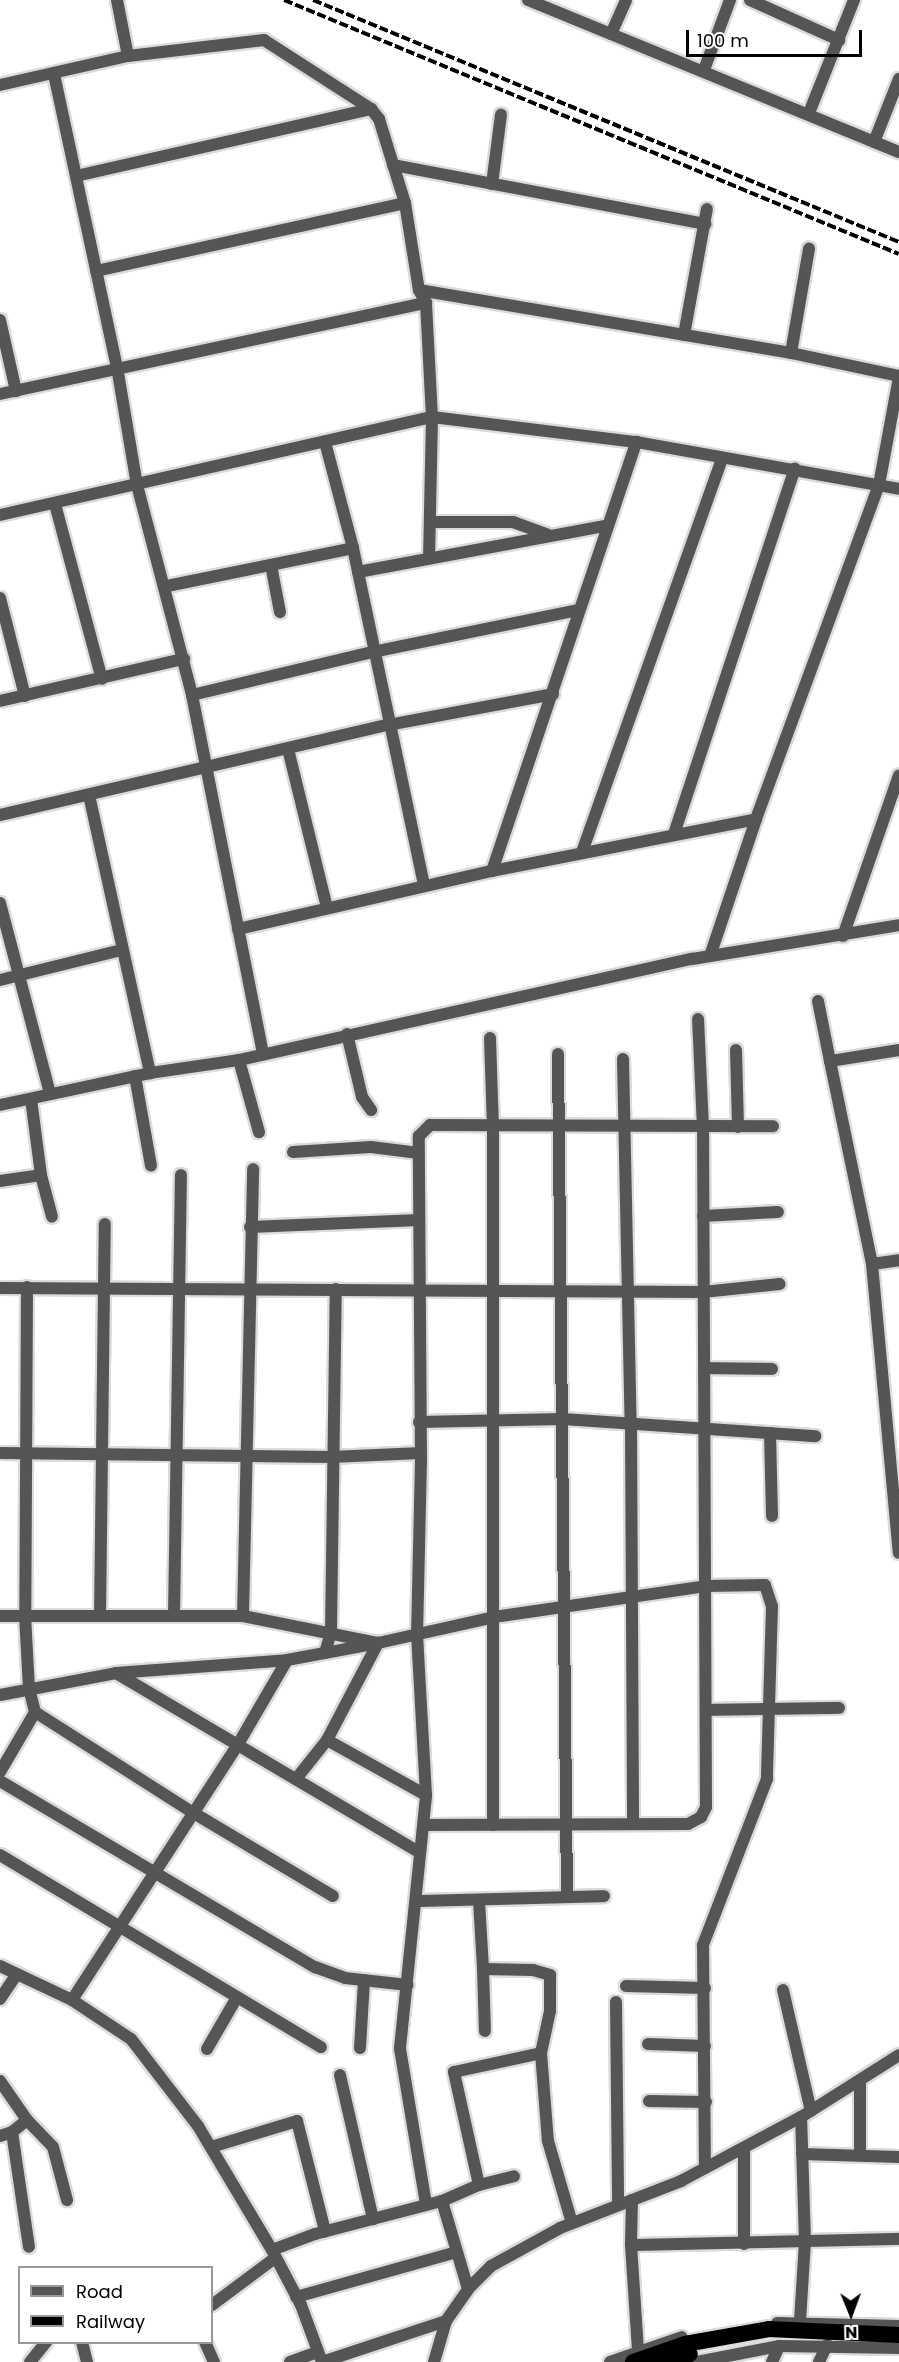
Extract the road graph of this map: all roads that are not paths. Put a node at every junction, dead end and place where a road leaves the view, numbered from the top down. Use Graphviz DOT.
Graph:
graph roads {
  1 [pos="117,0"];
  2 [pos="528,0"];
  3 [pos="626,0"];
  4 [pos="730,0"];
  5 [pos="750,0"];
  6 [pos="854,0"];
  7 [pos="611,34"];
  8 [pos="838,40"];
  9 [pos="128,56"];
  10 [pos="704,70"];
  11 [pos="54,74"];
  12 [pos="899,79"];
  13 [pos="0,85"];
  14 [pos="371,109"];
  15 [pos="808,113"];
  16 [pos="501,115"];
  17 [pos="873,142"];
  18 [pos="899,152"];
  19 [pos="393,165"];
  20 [pos="76,176"];
  21 [pos="492,184"];
  22 [pos="405,203"];
  23 [pos="707,209"];
  24 [pos="705,224"];
  25 [pos="809,249"];
  26 [pos="96,270"];
  27 [pos="419,290"];
  28 [pos="426,303"];
  29 [pos="0,320"];
  30 [pos="684,334"];
  31 [pos="791,353"];
  32 [pos="117,367"];
  33 [pos="899,377"];
  34 [pos="16,391"];
  35 [pos="0,394"];
  36 [pos="432,417"];
  37 [pos="325,442"];
  38 [pos="636,442"];
  39 [pos="722,458"];
  40 [pos="795,469"];
  41 [pos="137,485"];
  42 [pos="879,485"];
  43 [pos="899,489"];
  44 [pos="56,504"];
  45 [pos="0,515"];
  46 [pos="431,522"];
  47 [pos="608,525"];
  48 [pos="548,535"];
  49 [pos="353,548"];
  50 [pos="429,556"];
  51 [pos="271,565"];
  52 [pos="358,572"];
  53 [pos="167,586"];
  54 [pos="0,598"];
  55 [pos="578,610"];
  56 [pos="280,612"];
  57 [pos="373,652"];
  58 [pos="184,659"];
  59 [pos="102,678"];
  60 [pos="552,694"];
  61 [pos="192,695"];
  62 [pos="25,696"];
  63 [pos="0,701"];
  64 [pos="388,725"];
  65 [pos="288,749"];
  66 [pos="205,766"];
  67 [pos="899,775"];
  68 [pos="89,795"];
  69 [pos="0,815"];
  70 [pos="756,819"];
  71 [pos="674,834"];
  72 [pos="582,852"];
  73 [pos="492,871"];
  74 [pos="424,886"];
  75 [pos="0,903"];
  76 [pos="327,908"];
  77 [pos="899,925"];
  78 [pos="238,929"];
  79 [pos="843,936"];
  80 [pos="121,950"];
  81 [pos="710,956"];
  82 [pos="19,976"];
  83 [pos="0,980"];
  84 [pos="818,1001"];
  85 [pos="698,1018"];
  86 [pos="347,1034"];
  87 [pos="490,1038"];
  88 [pos="736,1050"];
  89 [pos="899,1050"];
  90 [pos="263,1053"];
  91 [pos="558,1054"];
  92 [pos="623,1059"];
  93 [pos="239,1060"];
  94 [pos="830,1061"];
  95 [pos="150,1073"];
  96 [pos="135,1076"];
  97 [pos="50,1095"];
  98 [pos="31,1099"];
  99 [pos="0,1105"];
  100 [pos="371,1110"];
  101 [pos="773,1126"];
  102 [pos="738,1127"];
  103 [pos="493,1128"];
  104 [pos="560,1128"];
  105 [pos="625,1128"];
  106 [pos="703,1128"];
  107 [pos="259,1132"];
  108 [pos="293,1152"];
  109 [pos="419,1153"];
  110 [pos="151,1166"];
  111 [pos="253,1169"];
  112 [pos="41,1175"];
  113 [pos="182,1175"];
  114 [pos="0,1181"];
  115 [pos="778,1212"];
  116 [pos="704,1216"];
  117 [pos="52,1217"];
  118 [pos="419,1220"];
  119 [pos="105,1224"];
  120 [pos="250,1227"];
  121 [pos="899,1260"];
  122 [pos="872,1264"];
  123 [pos="780,1284"];
  124 [pos="27,1287"];
  125 [pos="0,1288"];
  126 [pos="179,1289"];
  127 [pos="247,1289"];
  128 [pos="336,1289"];
  129 [pos="103,1290"];
  130 [pos="419,1290"];
  131 [pos="494,1291"];
  132 [pos="560,1291"];
  133 [pos="628,1291"];
  134 [pos="703,1292"];
  135 [pos="704,1368"];
  136 [pos="772,1369"];
  137 [pos="563,1419"];
  138 [pos="419,1422"];
  139 [pos="492,1422"];
  140 [pos="631,1426"];
  141 [pos="705,1426"];
  142 [pos="770,1433"];
  143 [pos="815,1436"];
  144 [pos="102,1452"];
  145 [pos="0,1453"];
  146 [pos="25,1453"];
  147 [pos="174,1453"];
  148 [pos="421,1453"];
  149 [pos="247,1456"];
  150 [pos="331,1458"];
  151 [pos="772,1516"];
  152 [pos="898,1533"];
  153 [pos="899,1553"];
  154 [pos="706,1586"];
  155 [pos="633,1598"];
  156 [pos="563,1607"];
  157 [pos="25,1615"];
  158 [pos="100,1615"];
  159 [pos="0,1616"];
  160 [pos="174,1616"];
  161 [pos="243,1616"];
  162 [pos="494,1617"];
  163 [pos="331,1632"];
  164 [pos="417,1635"];
  165 [pos="378,1643"];
  166 [pos="326,1653"];
  167 [pos="287,1660"];
  168 [pos="116,1673"];
  169 [pos="29,1688"];
  170 [pos="0,1695"];
  171 [pos="839,1708"];
  172 [pos="707,1710"];
  173 [pos="769,1710"];
  174 [pos="35,1712"];
  175 [pos="327,1740"];
  176 [pos="237,1746"];
  177 [pos="0,1772"];
  178 [pos="296,1779"];
  179 [pos="0,1781"];
  180 [pos="426,1795"];
  181 [pos="192,1812"];
  182 [pos="633,1822"];
  183 [pos="568,1823"];
  184 [pos="423,1825"];
  185 [pos="493,1825"];
  186 [pos="420,1853"];
  187 [pos="0,1855"];
  188 [pos="156,1873"];
  189 [pos="567,1895"];
  190 [pos="333,1896"];
  191 [pos="604,1896"];
  192 [pos="417,1901"];
  193 [pos="479,1901"];
  194 [pos="123,1926"];
  195 [pos="0,1966"];
  196 [pos="483,1969"];
  197 [pos="15,1977"];
  198 [pos="364,1980"];
  199 [pos="408,1985"];
  200 [pos="626,1986"];
  201 [pos="705,1989"];
  202 [pos="783,1990"];
  203 [pos="0,1999"];
  204 [pos="236,1999"];
  205 [pos="72,2000"];
  206 [pos="616,2002"];
  207 [pos="485,2031"];
  208 [pos="648,2044"];
  209 [pos="705,2046"];
  210 [pos="321,2047"];
  211 [pos="360,2048"];
  212 [pos="207,2049"];
  213 [pos="541,2053"];
  214 [pos="899,2055"];
  215 [pos="340,2075"];
  216 [pos="0,2081"];
  217 [pos="860,2081"];
  218 [pos="649,2102"];
  219 [pos="706,2102"];
  220 [pos="806,2114"];
  221 [pos="27,2120"];
  222 [pos="6,2134"];
  223 [pos="211,2147"];
  224 [pos="744,2148"];
  225 [pos="802,2154"];
  226 [pos="860,2154"];
  227 [pos="899,2157"];
  228 [pos="705,2168"];
  229 [pos="514,2176"];
  230 [pos="479,2185"];
  231 [pos="67,2200"];
  232 [pos="632,2200"];
  233 [pos="442,2202"];
  234 [pos="426,2205"];
  235 [pos="618,2205"];
  236 [pos="373,2219"];
  237 [pos="572,2223"];
  238 [pos="325,2232"];
  239 [pos="899,2239"];
  240 [pos="805,2242"];
  241 [pos="744,2244"];
  242 [pos="631,2245"];
  243 [pos="29,2247"];
  244 [pos="457,2252"];
  245 [pos="274,2254"];
  246 [pos="468,2289"];
  247 [pos="296,2297"];
  248 [pos="213,2304"];
  249 [pos="446,2321"];
  250 [pos="800,2321"];
  251 [pos="899,2326"];
  252 [pos="899,2335"];
  253 [pos="45,2344"];
  254 [pos="82,2344"];
  255 [pos="205,2344"];
  256 [pos="827,2345"];
  257 [pos="779,2346"];
  258 [pos="899,2347"];
  259 [pos="635,2356"];
  260 [pos="320,2359"];
  261 [pos="30,2362"];
  262 [pos="87,2362"];
  263 [pos="214,2362"];
  264 [pos="290,2362"];
  265 [pos="434,2362"];
  266 [pos="610,2362"];
  267 [pos="664,2362"];
  268 [pos="697,2362"];
  269 [pos="772,2362"];
  270 [pos="819,2362"];
  1 -- 9 [label="street"];
  2 -- 7 [label="street"];
  3 -- 7 [label="street"];
  4 -- 10 [label="street"];
  5 -- 8 [label="street"];
  6 -- 8 [label="street"];
  7 -- 10 [label="street"];
  8 -- 15 [label="street"];
  9 -- 11 [label="street"];
  9 -- 14 [label="street"];
  10 -- 15 [label="street"];
  11 -- 13 [label="street"];
  11 -- 20 [label="street"];
  12 -- 17 [label="street"];
  14 -- 19 [label="street"];
  14 -- 20 [label="street"];
  15 -- 17 [label="street"];
  16 -- 21 [label="street"];
  17 -- 18 [label="street"];
  19 -- 21 [label="street"];
  19 -- 22 [label="street"];
  20 -- 26 [label="street"];
  21 -- 24 [label="street"];
  22 -- 26 [label="street"];
  22 -- 27 [label="street"];
  23 -- 24 [label="street"];
  24 -- 30 [label="street"];
  25 -- 31 [label="street"];
  26 -- 32 [label="street"];
  27 -- 28 [label="street"];
  27 -- 30 [label="street"];
  28 -- 32 [label="street"];
  28 -- 36 [label="street"];
  29 -- 34 [label="street"];
  30 -- 31 [label="street"];
  31 -- 33 [label="street"];
  32 -- 34 [label="street"];
  32 -- 41 [label="street"];
  33 -- 42 [label="street"];
  34 -- 35 [label="street"];
  36 -- 37 [label="street"];
  36 -- 38 [label="street"];
  36 -- 46 [label="street"];
  37 -- 41 [label="street"];
  37 -- 49 [label="street"];
  38 -- 39 [label="street"];
  38 -- 47 [label="street"];
  39 -- 40 [label="street"];
  39 -- 72 [label="street"];
  40 -- 42 [label="street"];
  40 -- 71 [label="street"];
  41 -- 44 [label="street"];
  41 -- 53 [label="street"];
  42 -- 43 [label="street"];
  42 -- 70 [label="street"];
  44 -- 45 [label="street"];
  44 -- 59 [label="street"];
  46 -- 48 [label="street"];
  46 -- 50 [label="street"];
  47 -- 48 [label="street"];
  47 -- 55 [label="street"];
  48 -- 50 [label="street"];
  49 -- 51 [label="street"];
  49 -- 52 [label="street"];
  50 -- 52 [label="street"];
  51 -- 53 [label="street"];
  51 -- 56 [label="street"];
  52 -- 57 [label="street"];
  53 -- 58 [label="street"];
  54 -- 62 [label="street"];
  55 -- 57 [label="street"];
  55 -- 60 [label="street"];
  57 -- 61 [label="street"];
  57 -- 64 [label="street"];
  58 -- 59 [label="street"];
  58 -- 61 [label="street"];
  59 -- 62 [label="street"];
  60 -- 64 [label="street"];
  60 -- 73 [label="street"];
  61 -- 66 [label="street"];
  62 -- 63 [label="street"];
  64 -- 65 [label="street"];
  64 -- 74 [label="street"];
  65 -- 66 [label="street"];
  65 -- 76 [label="street"];
  66 -- 68 [label="street"];
  66 -- 78 [label="street"];
  67 -- 79 [label="street"];
  68 -- 69 [label="street"];
  68 -- 80 [label="street"];
  70 -- 71 [label="street"];
  70 -- 81 [label="street"];
  71 -- 72 [label="street"];
  72 -- 73 [label="street"];
  73 -- 74 [label="street"];
  74 -- 76 [label="street"];
  75 -- 82 [label="street"];
  76 -- 78 [label="street"];
  77 -- 79 [label="street"];
  78 -- 90 [label="street"];
  79 -- 81 [label="street"];
  80 -- 82 [label="street"];
  80 -- 95 [label="street"];
  81 -- 86 [label="street"];
  82 -- 83 [label="street"];
  82 -- 97 [label="street"];
  84 -- 94 [label="street"];
  85 -- 106 [label="street"];
  86 -- 90 [label="street"];
  86 -- 100 [label="street"];
  87 -- 103 [label="street"];
  88 -- 102 [label="street"];
  89 -- 94 [label="street"];
  90 -- 93 [label="street"];
  91 -- 104 [label="street"];
  92 -- 105 [label="street"];
  93 -- 95 [label="street"];
  93 -- 107 [label="street"];
  94 -- 122 [label="street"];
  95 -- 96 [label="street"];
  96 -- 97 [label="street"];
  96 -- 110 [label="street"];
  97 -- 98 [label="street"];
  98 -- 99 [label="street"];
  98 -- 112 [label="street"];
  101 -- 102 [label="street"];
  102 -- 106 [label="street"];
  103 -- 104 [label="street"];
  103 -- 109 [label="street"];
  103 -- 131 [label="street"];
  104 -- 105 [label="street"];
  104 -- 132 [label="street"];
  105 -- 106 [label="street"];
  105 -- 133 [label="street"];
  106 -- 116 [label="street"];
  108 -- 109 [label="street"];
  109 -- 118 [label="street"];
  111 -- 120 [label="street"];
  112 -- 114 [label="street"];
  112 -- 117 [label="street"];
  113 -- 126 [label="street"];
  115 -- 116 [label="street"];
  116 -- 134 [label="street"];
  118 -- 120 [label="street"];
  118 -- 130 [label="street"];
  119 -- 129 [label="street"];
  120 -- 127 [label="street"];
  121 -- 122 [label="street"];
  122 -- 152 [label="street"];
  123 -- 134 [label="street"];
  124 -- 125 [label="street"];
  124 -- 129 [label="street"];
  124 -- 146 [label="street"];
  126 -- 127 [label="street"];
  126 -- 129 [label="street"];
  126 -- 147 [label="street"];
  127 -- 128 [label="street"];
  127 -- 149 [label="street"];
  128 -- 130 [label="street"];
  128 -- 150 [label="street"];
  129 -- 144 [label="street"];
  130 -- 131 [label="street"];
  130 -- 138 [label="street"];
  131 -- 132 [label="street"];
  131 -- 139 [label="street"];
  132 -- 133 [label="street"];
  132 -- 137 [label="street"];
  133 -- 134 [label="street"];
  133 -- 140 [label="street"];
  134 -- 135 [label="street"];
  135 -- 136 [label="street"];
  135 -- 141 [label="street"];
  137 -- 139 [label="street"];
  137 -- 140 [label="street"];
  137 -- 156 [label="street"];
  138 -- 139 [label="street"];
  138 -- 148 [label="street"];
  139 -- 162 [label="street"];
  140 -- 141 [label="street"];
  140 -- 155 [label="street"];
  141 -- 142 [label="street"];
  141 -- 154 [label="street"];
  142 -- 143 [label="street"];
  142 -- 151 [label="street"];
  144 -- 146 [label="street"];
  144 -- 147 [label="street"];
  144 -- 158 [label="street"];
  145 -- 146 [label="street"];
  146 -- 157 [label="street"];
  147 -- 149 [label="street"];
  147 -- 160 [label="street"];
  148 -- 150 [label="street"];
  148 -- 164 [label="street"];
  149 -- 150 [label="street"];
  149 -- 161 [label="street"];
  150 -- 163 [label="street"];
  152 -- 153 [label="street"];
  154 -- 155 [label="street"];
  154 -- 172 [label="street"];
  154 -- 173 [label="street"];
  155 -- 156 [label="street"];
  155 -- 182 [label="street"];
  156 -- 162 [label="street"];
  156 -- 183 [label="street"];
  157 -- 158 [label="street"];
  157 -- 159 [label="street"];
  157 -- 169 [label="street"];
  158 -- 160 [label="street"];
  160 -- 161 [label="street"];
  161 -- 163 [label="street"];
  162 -- 164 [label="street"];
  162 -- 185 [label="street"];
  163 -- 165 [label="street"];
  163 -- 166 [label="street"];
  164 -- 165 [label="street"];
  164 -- 180 [label="street"];
  165 -- 166 [label="street"];
  165 -- 175 [label="street"];
  166 -- 167 [label="street"];
  167 -- 168 [label="street"];
  167 -- 176 [label="street"];
  168 -- 169 [label="street"];
  168 -- 176 [label="street"];
  169 -- 170 [label="street"];
  169 -- 174 [label="street"];
  171 -- 173 [label="street"];
  172 -- 173 [label="street"];
  172 -- 182 [label="street"];
  173 -- 201 [label="street"];
  174 -- 177 [label="street"];
  174 -- 181 [label="street"];
  175 -- 178 [label="street"];
  175 -- 180 [label="street"];
  176 -- 178 [label="street"];
  176 -- 181 [label="street"];
  178 -- 186 [label="street"];
  179 -- 188 [label="street"];
  180 -- 184 [label="street"];
  181 -- 188 [label="street"];
  181 -- 190 [label="street"];
  182 -- 183 [label="street"];
  183 -- 185 [label="street"];
  183 -- 189 [label="street"];
  184 -- 185 [label="street"];
  184 -- 186 [label="street"];
  186 -- 192 [label="street"];
  187 -- 194 [label="street"];
  188 -- 194 [label="street"];
  188 -- 198 [label="street"];
  189 -- 191 [label="street"];
  189 -- 193 [label="street"];
  192 -- 193 [label="street"];
  192 -- 199 [label="street"];
  193 -- 196 [label="street"];
  194 -- 204 [label="street"];
  194 -- 205 [label="street"];
  195 -- 197 [label="street"];
  196 -- 207 [label="street"];
  196 -- 213 [label="street"];
  197 -- 203 [label="street"];
  197 -- 205 [label="street"];
  198 -- 199 [label="street"];
  198 -- 211 [label="street"];
  199 -- 234 [label="street"];
  200 -- 201 [label="street"];
  201 -- 209 [label="street"];
  202 -- 220 [label="street"];
  204 -- 210 [label="street"];
  204 -- 212 [label="street"];
  205 -- 223 [label="street"];
  206 -- 235 [label="street"];
  208 -- 209 [label="street"];
  209 -- 219 [label="street"];
  213 -- 230 [label="street"];
  213 -- 237 [label="street"];
  214 -- 217 [label="street"];
  215 -- 236 [label="street"];
  216 -- 221 [label="street"];
  217 -- 220 [label="street"];
  217 -- 226 [label="street"];
  218 -- 219 [label="street"];
  219 -- 228 [label="street"];
  220 -- 224 [label="street"];
  220 -- 225 [label="street"];
  221 -- 222 [label="street"];
  221 -- 231 [label="street"];
  222 -- 243 [label="street"];
  223 -- 238 [label="street"];
  223 -- 245 [label="street"];
  224 -- 228 [label="street"];
  224 -- 241 [label="street"];
  225 -- 226 [label="street"];
  225 -- 240 [label="street"];
  226 -- 227 [label="street"];
  228 -- 232 [label="street"];
  229 -- 230 [label="street"];
  230 -- 233 [label="street"];
  232 -- 235 [label="street"];
  232 -- 242 [label="street"];
  233 -- 234 [label="street"];
  233 -- 244 [label="street"];
  234 -- 236 [label="street"];
  235 -- 237 [label="street"];
  236 -- 238 [label="street"];
  237 -- 246 [label="street"];
  238 -- 245 [label="street"];
  239 -- 240 [label="street"];
  240 -- 241 [label="street"];
  240 -- 250 [label="street"];
  241 -- 242 [label="street"];
  242 -- 259 [label="street"];
  244 -- 246 [label="street"];
  244 -- 247 [label="street"];
  245 -- 247 [label="street"];
  245 -- 248 [label="street"];
  246 -- 249 [label="street"];
  247 -- 260 [label="street"];
  249 -- 260 [label="street"];
  249 -- 265 [label="street"];
  250 -- 251 [label="street"];
  250 -- 259 [label="street"];
  252 -- 259 [label="highway"];
  253 -- 261 [label="street"];
  254 -- 262 [label="street"];
  255 -- 263 [label="street"];
  256 -- 257 [label="street"];
  256 -- 258 [label="street"];
  256 -- 270 [label="street"];
  257 -- 268 [label="street"];
  257 -- 269 [label="street"];
  258 -- 267 [label="highway"];
  259 -- 266 [label="street"];
  260 -- 264 [label="street"];
}
